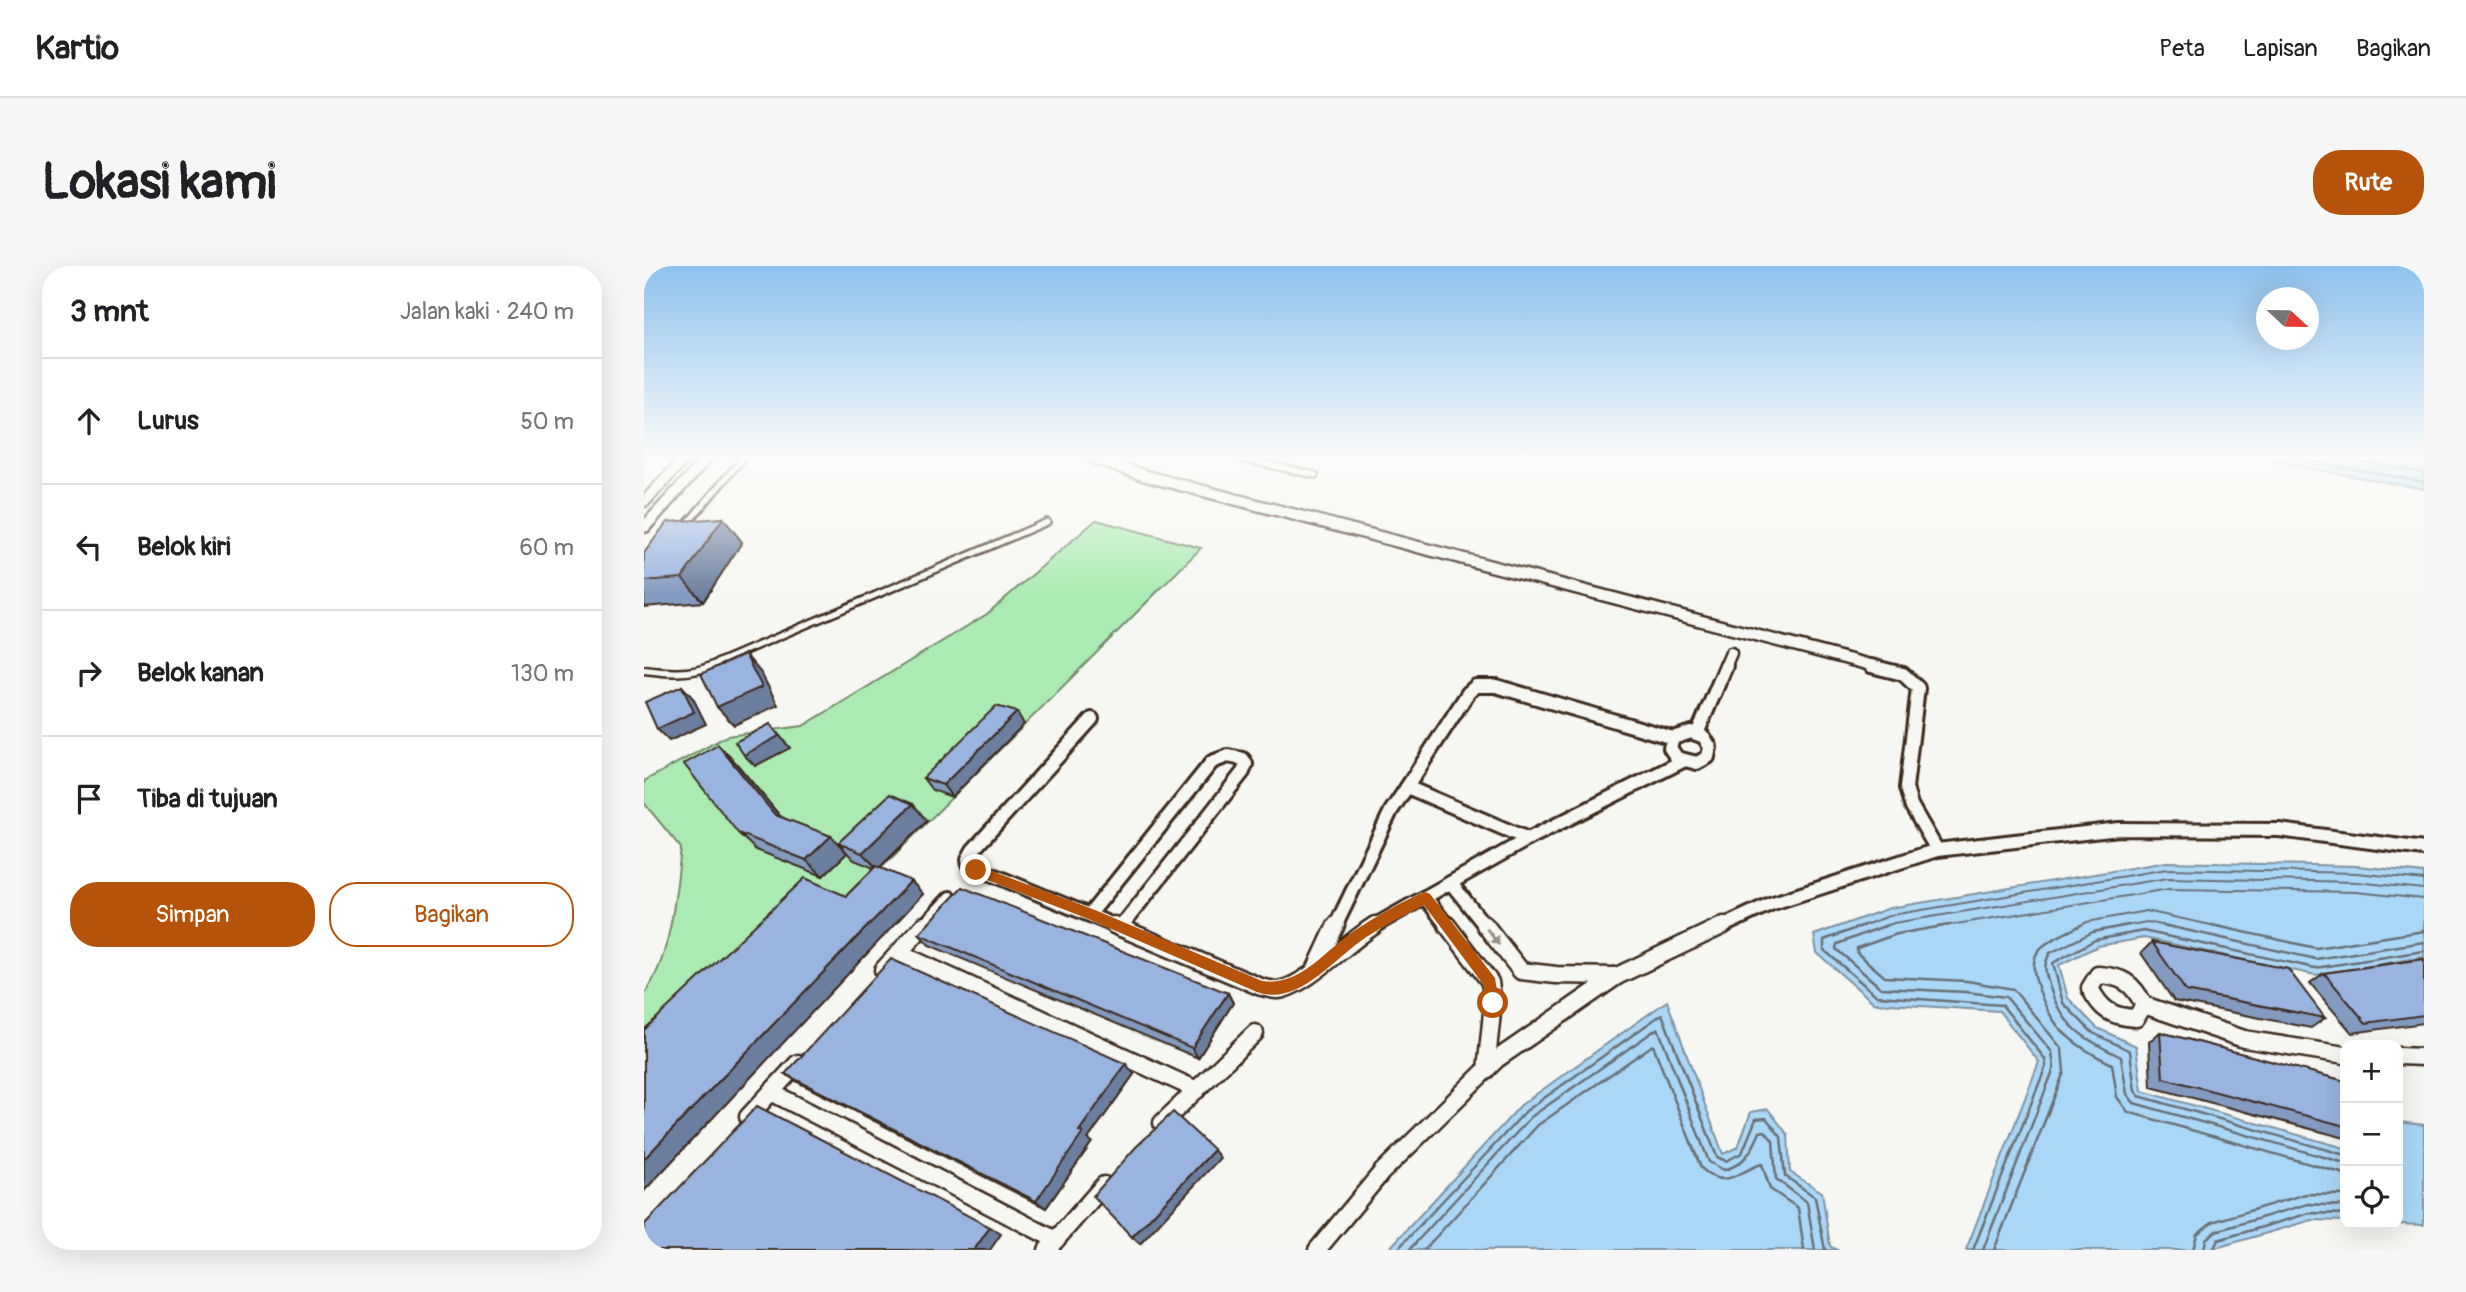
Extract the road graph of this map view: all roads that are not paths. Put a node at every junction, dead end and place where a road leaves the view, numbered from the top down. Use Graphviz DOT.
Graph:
graph roads {
  1 [pos="665,504"];
  2 [pos="704,504"];
  3 [pos="1253,504"];
  4 [pos="1047,522"];
  5 [pos="644,528"];
  6 [pos="680,532"];
  7 [pos="1731,653"];
  8 [pos="644,670"];
  9 [pos="1092,719"];
  10 [pos="1697,734"];
  11 [pos="1673,738"];
  12 [pos="1683,761"];
  13 [pos="1408,787"];
  14 [pos="1528,839"];
  15 [pos="2424,849"];
  16 [pos="1937,850"];
  17 [pos="1451,883"];
  18 [pos="1425,897"];
  19 [pos="950,898"];
  20 [pos="1090,914"];
  21 [pos="1120,928"];
  22 [pos="899,953"];
  23 [pos="1315,972"];
  24 [pos="1617,976"];
  25 [pos="872,983"];
  26 [pos="2144,1005"];
  27 [pos="1255,1033"];
  28 [pos="808,1052"];
  29 [pos="2340,1054"];
  30 [pos="2403,1056"];
  31 [pos="2424,1057"];
  32 [pos="1486,1070"];
  33 [pos="1197,1090"];
  34 [pos="771,1092"];
  35 [pos="735,1132"];
  36 [pos="1147,1137"];
  37 [pos="1119,1167"];
  38 [pos="1052,1245"];
  39 [pos="1317,1250"];
  1 -- 5 [label="street"];
  2 -- 6 [label="lane"];
  3 -- 16 [label="street"];
  4 -- 8 [label="lane"];
  7 -- 10 [label="street"];
  9 -- 20 [label="street"];
  10 -- 11 [label="street"];
  10 -- 12 [label="street"];
  11 -- 12 [label="street"];
  11 -- 13 [label="street"];
  12 -- 14 [label="street"];
  13 -- 14 [label="street"];
  13 -- 23 [label="street"];
  14 -- 17 [label="street"];
  15 -- 16 [label="street"];
  16 -- 24 [label="street"];
  17 -- 18 [label="street"];
  17 -- 24 [label="street, one-way"];
  18 -- 23 [label="street"];
  18 -- 32 [label="street"];
  19 -- 22 [label="street"];
  20 -- 21 [label="street"];
  20 -- 21 [label="street"];
  21 -- 23 [label="street"];
  22 -- 25 [label="street"];
  22 -- 33 [label="street"];
  24 -- 32 [label="street"];
  26 -- 29 [label="street"];
  27 -- 33 [label="street"];
  28 -- 34 [label="street"];
  30 -- 31 [label="street"];
  32 -- 39 [label="street"];
  33 -- 36 [label="street"];
  34 -- 35 [label="street"];
  34 -- 38 [label="street"];
  37 -- 38 [label="street"];
}
